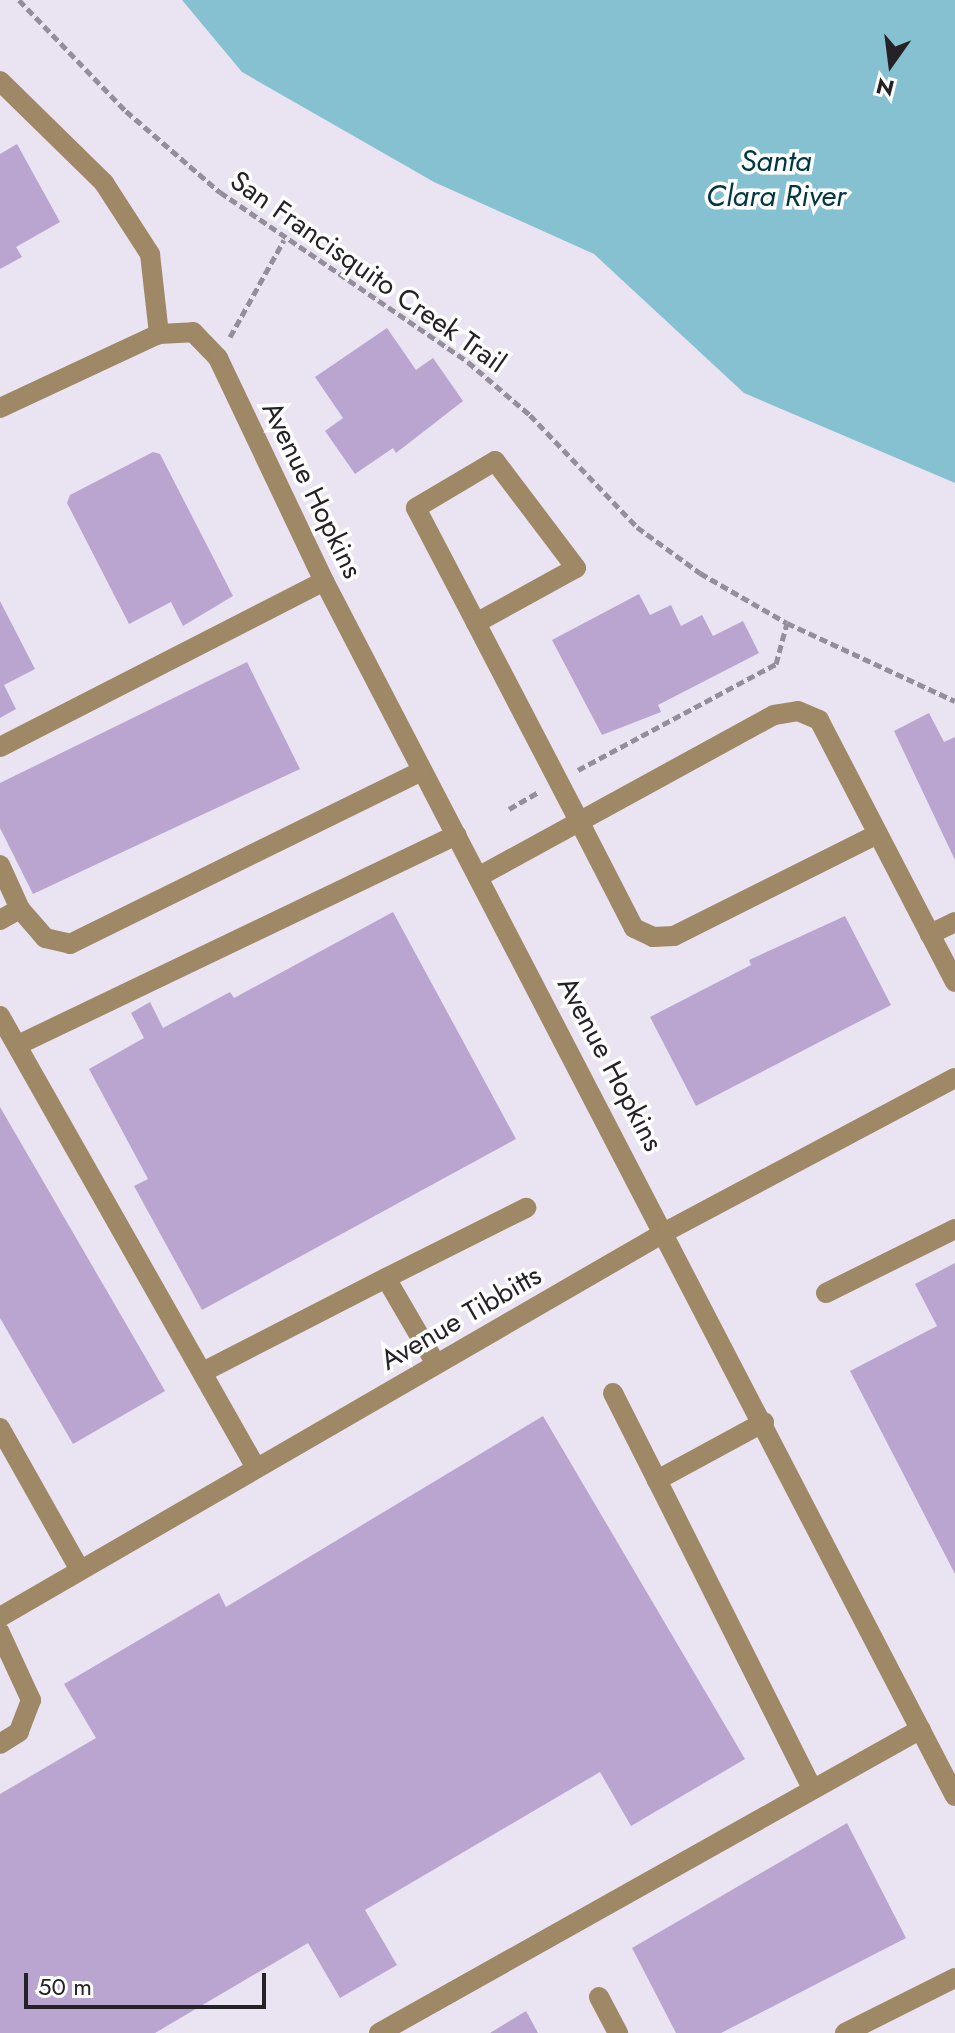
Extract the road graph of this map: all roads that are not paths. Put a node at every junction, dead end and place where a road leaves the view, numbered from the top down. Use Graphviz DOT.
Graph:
graph roads {
  1 [pos="0,81"];
  2 [pos="159,334"];
  3 [pos="0,408"];
  4 [pos="324,581"];
  5 [pos="476,623"];
  6 [pos="0,747"];
  7 [pos="422,771"];
  8 [pos="579,821"];
  9 [pos="878,834"];
  10 [pos="457,835"];
  11 [pos="0,865"];
  12 [pos="478,877"];
  13 [pos="20,909"];
  14 [pos="0,920"];
  15 [pos="955,922"];
  16 [pos="930,934"];
  17 [pos="955,982"];
  18 [pos="0,1016"];
  19 [pos="20,1044"];
  20 [pos="955,1078"];
  21 [pos="526,1208"];
  22 [pos="955,1229"];
  23 [pos="667,1231"];
  24 [pos="386,1278"];
  25 [pos="826,1293"];
  26 [pos="436,1364"];
  27 [pos="203,1372"];
  28 [pos="613,1393"];
  29 [pos="764,1422"];
  30 [pos="0,1428"];
  31 [pos="256,1468"];
  32 [pos="657,1480"];
  33 [pos="80,1570"];
  34 [pos="0,1617"];
  35 [pos="0,1633"];
  36 [pos="921,1729"];
  37 [pos="0,1744"];
  38 [pos="950,1772"];
  39 [pos="812,1788"];
  40 [pos="955,1796"];
  41 [pos="955,1978"];
  42 [pos="599,1997"];
  43 [pos="379,2033"];
  44 [pos="618,2033"];
  45 [pos="845,2033"];
  1 -- 2 [label="street"];
  2 -- 3 [label="street"];
  2 -- 4 [label="street, Avenue Hopkins"];
  4 -- 6 [label="street"];
  4 -- 7 [label="street, Avenue Hopkins"];
  5 -- 5 [label="street"];
  5 -- 8 [label="street"];
  7 -- 10 [label="street, Avenue Hopkins"];
  7 -- 13 [label="street"];
  8 -- 9 [label="street"];
  8 -- 9 [label="street"];
  8 -- 12 [label="street"];
  9 -- 16 [label="street"];
  10 -- 12 [label="street, Avenue Hopkins"];
  10 -- 19 [label="street"];
  11 -- 13 [label="street"];
  12 -- 23 [label="street, Avenue Hopkins"];
  13 -- 14 [label="street"];
  15 -- 16 [label="street"];
  16 -- 17 [label="street"];
  18 -- 19 [label="street"];
  19 -- 27 [label="street"];
  20 -- 23 [label="street, Avenue Tibbitts"];
  21 -- 24 [label="street"];
  22 -- 25 [label="street"];
  23 -- 26 [label="street, Avenue Tibbitts"];
  23 -- 29 [label="street, Avenue Hopkins"];
  24 -- 26 [label="street"];
  24 -- 27 [label="street"];
  26 -- 31 [label="street, Avenue Tibbitts"];
  27 -- 31 [label="street"];
  28 -- 32 [label="street"];
  29 -- 32 [label="street"];
  29 -- 36 [label="street, Avenue Hopkins"];
  30 -- 33 [label="street"];
  31 -- 33 [label="street, Avenue Tibbitts"];
  32 -- 39 [label="street"];
  33 -- 34 [label="street, Avenue Tibbitts"];
  35 -- 37 [label="street"];
  36 -- 38 [label="street, Avenue Hopkins"];
  36 -- 39 [label="street"];
  38 -- 40 [label="street, Avenue Hopkins"];
  39 -- 43 [label="street"];
  41 -- 45 [label="street"];
  42 -- 44 [label="street"];
}
